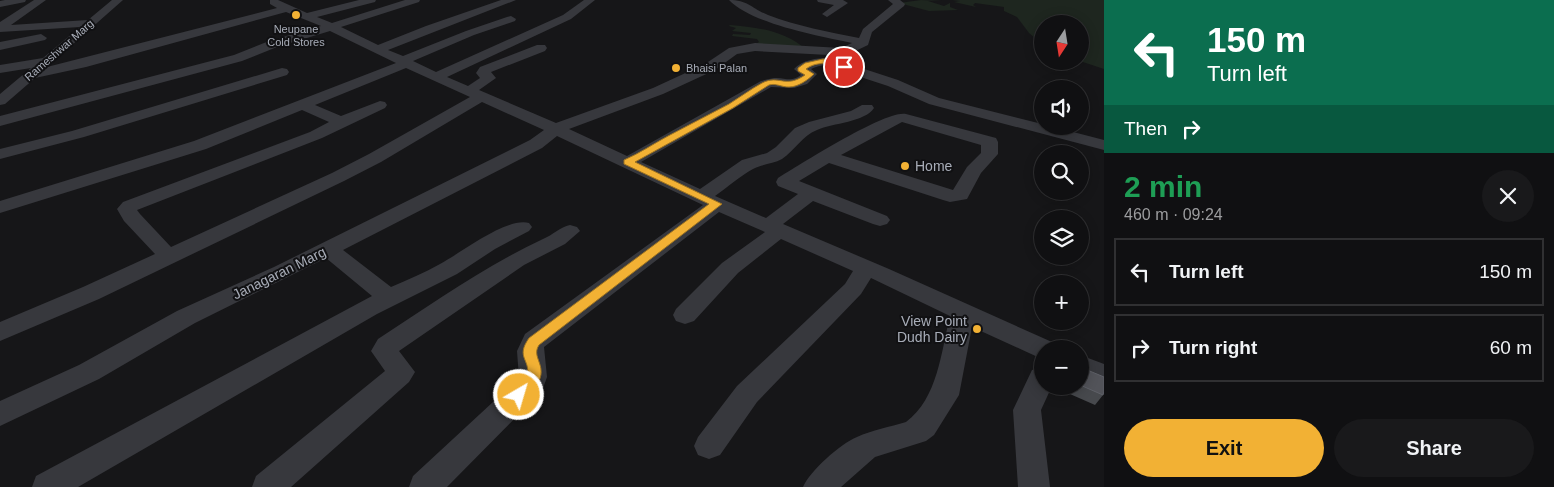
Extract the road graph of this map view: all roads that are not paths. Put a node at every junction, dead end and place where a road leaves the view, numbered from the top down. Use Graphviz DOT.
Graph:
graph roads {
  1 [pos="41,0"];
  2 [pos="118,0"];
  3 [pos="266,0"];
  4 [pos="370,0"];
  5 [pos="415,0"];
  6 [pos="511,0"];
  7 [pos="590,0"];
  8 [pos="734,0"];
  9 [pos="822,0"];
  10 [pos="893,0"];
  11 [pos="0,4"];
  12 [pos="23,5"];
  13 [pos="287,8"];
  14 [pos="827,14"];
  15 [pos="0,16"];
  16 [pos="308,16"];
  17 [pos="511,19"];
  18 [pos="88,26"];
  19 [pos="331,27"];
  20 [pos="0,28"];
  21 [pos="177,29"];
  22 [pos="189,34"];
  23 [pos="864,42"];
  24 [pos="0,46"];
  25 [pos="541,48"];
  26 [pos="379,49"];
  27 [pos="840,57"];
  28 [pos="49,60"];
  29 [pos="405,62"];
  30 [pos="0,69"];
  31 [pos="282,72"];
  32 [pos="436,77"];
  33 [pos="27,78"];
  34 [pos="0,86"];
  35 [pos="476,93"];
  36 [pos="0,101"];
  37 [pos="380,104"];
  38 [pos="302,105"];
  39 [pos="867,108"];
  40 [pos="0,121"];
  41 [pos="341,122"];
  42 [pos="555,129"];
  43 [pos="1104,146"];
  44 [pos="0,154"];
  45 [pos="827,156"];
  46 [pos="627,162"];
  47 [pos="762,172"];
  48 [pos="785,182"];
  49 [pos="811,192"];
  50 [pos="710,200"];
  51 [pos="0,207"];
  52 [pos="880,220"];
  53 [pos="522,227"];
  54 [pos="774,228"];
  55 [pos="570,231"];
  56 [pos="328,249"];
  57 [pos="169,257"];
  58 [pos="866,268"];
  59 [pos="388,298"];
  60 [pos="963,312"];
  61 [pos="685,314"];
  62 [pos="0,332"];
  63 [pos="1034,345"];
  64 [pos="1089,369"];
  65 [pos="1104,376"];
  66 [pos="1034,395"];
  67 [pos="0,414"];
  68 [pos="709,446"];
  69 [pos="48,487"];
  70 [pos="268,487"];
  71 [pos="425,487"];
  72 [pos="819,487"];
  73 [pos="1034,487"];
  1 -- 12 [label="street"];
  2 -- 18 [label="street, Rameshwar Marg"];
  3 -- 13 [label="street"];
  4 -- 16 [label="street"];
  5 -- 19 [label="street"];
  6 -- 26 [label="street"];
  7 -- 32 [label="street"];
  8 -- 23 [label="street"];
  9 -- 14 [label="street"];
  10 -- 23 [label="street"];
  11 -- 12 [label="street"];
  12 -- 15 [label="street"];
  12 -- 20 [label="street"];
  13 -- 16 [label="street"];
  13 -- 22 [label="street"];
  16 -- 19 [label="street"];
  17 -- 29 [label="street"];
  18 -- 20 [label="street"];
  18 -- 24 [label="street"];
  18 -- 28 [label="street, Rameshwar Marg"];
  19 -- 26 [label="street"];
  19 -- 40 [label="street"];
  21 -- 22 [label="street"];
  22 -- 33 [label="street"];
  23 -- 27 [label="street"];
  25 -- 35 [label="street"];
  26 -- 29 [label="street"];
  27 -- 42 [label="street, Janagaran Marg"];
  27 -- 43 [label="street"];
  27 -- 46 [label="street"];
  28 -- 30 [label="street"];
  28 -- 33 [label="street, Rameshwar Marg"];
  29 -- 32 [label="street"];
  29 -- 38 [label="street"];
  31 -- 44 [label="street"];
  32 -- 35 [label="street"];
  33 -- 34 [label="street"];
  33 -- 36 [label="street, Rameshwar Marg"];
  35 -- 42 [label="street"];
  35 -- 57 [label="street"];
  37 -- 41 [label="street"];
  38 -- 41 [label="street"];
  38 -- 51 [label="street"];
  39 -- 50 [label="street"];
  41 -- 57 [label="street"];
  42 -- 46 [label="street"];
  42 -- 56 [label="street, Janagaran Marg"];
  45 -- 45 [label="street"];
  45 -- 48 [label="street"];
  46 -- 50 [label="street"];
  47 -- 48 [label="street"];
  48 -- 49 [label="street"];
  49 -- 52 [label="street"];
  49 -- 54 [label="street"];
  50 -- 54 [label="street"];
  50 -- 71 [label="street"];
  53 -- 59 [label="street"];
  54 -- 58 [label="street"];
  54 -- 61 [label="street"];
  55 -- 70 [label="street"];
  56 -- 59 [label="street"];
  56 -- 67 [label="street, Janagaran Marg"];
  57 -- 62 [label="street"];
  58 -- 60 [label="street"];
  58 -- 68 [label="street"];
  59 -- 69 [label="street"];
  60 -- 63 [label="street"];
  60 -- 72 [label="street"];
  64 -- 65 [label="street"];
  66 -- 73 [label="street"];
}
